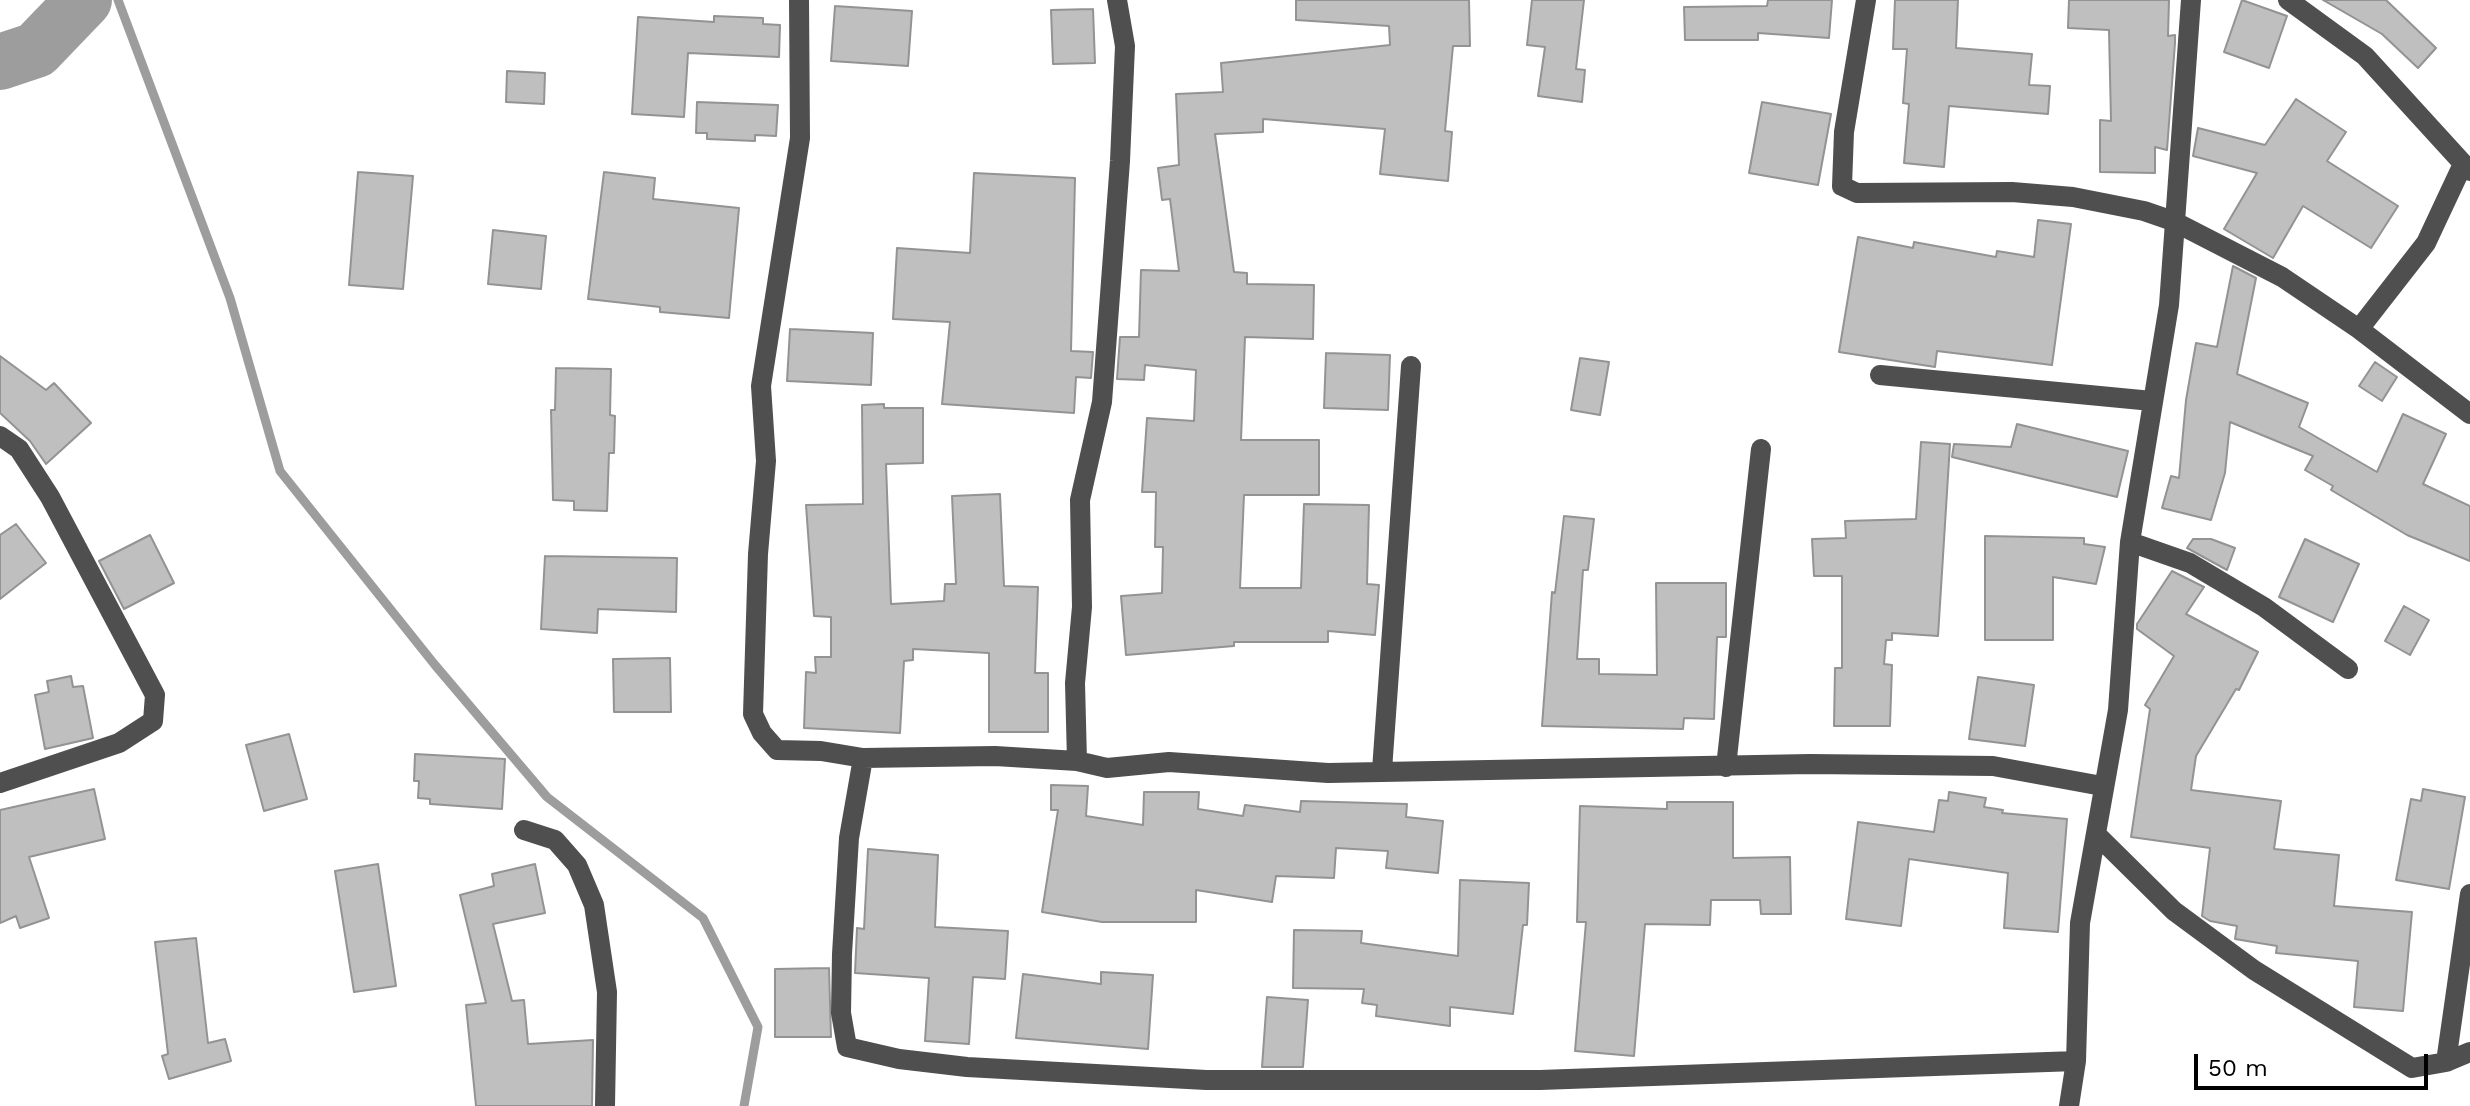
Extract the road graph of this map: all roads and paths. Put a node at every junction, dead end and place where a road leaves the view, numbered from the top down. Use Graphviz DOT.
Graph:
graph roads {
  1 [pos="799,0"];
  2 [pos="1117,0"];
  3 [pos="1866,0"];
  4 [pos="2191,0"];
  5 [pos="2288,0"];
  6 [pos="2466,168"];
  7 [pos="2173,221"];
  8 [pos="2359,329"];
  9 [pos="1411,366"];
  10 [pos="1880,375"];
  11 [pos="2152,401"];
  12 [pos="2470,414"];
  13 [pos="0,436"];
  14 [pos="1761,449"];
  15 [pos="2130,542"];
  16 [pos="2348,669"];
  17 [pos="863,758"];
  18 [pos="1077,761"];
  19 [pos="1726,767"];
  20 [pos="1382,770"];
  21 [pos="0,783"];
  22 [pos="2102,786"];
  23 [pos="524,830"];
  24 [pos="2097,835"];
  25 [pos="2470,894"];
  26 [pos="2470,1052"];
  27 [pos="2076,1061"];
  28 [pos="2446,1062"];
  29 [pos="605,1106"];
  30 [pos="2069,1106"];
  1 -- 17 [label="street"];
  2 -- 18 [label="street"];
  3 -- 7 [label="street"];
  4 -- 7 [label="street"];
  5 -- 6 [label="street"];
  6 -- 8 [label="street"];
  7 -- 8 [label="street"];
  7 -- 11 [label="street"];
  8 -- 12 [label="street"];
  9 -- 20 [label="street"];
  10 -- 11 [label="street"];
  11 -- 15 [label="street"];
  13 -- 21 [label="street"];
  14 -- 19 [label="street"];
  15 -- 16 [label="street"];
  15 -- 22 [label="street"];
  17 -- 18 [label="street"];
  17 -- 27 [label="street"];
  18 -- 20 [label="street"];
  19 -- 20 [label="street"];
  19 -- 22 [label="street"];
  22 -- 24 [label="street"];
  23 -- 29 [label="street"];
  24 -- 27 [label="street"];
  24 -- 28 [label="street"];
  25 -- 28 [label="street"];
  26 -- 28 [label="street"];
  27 -- 30 [label="street"];
}
